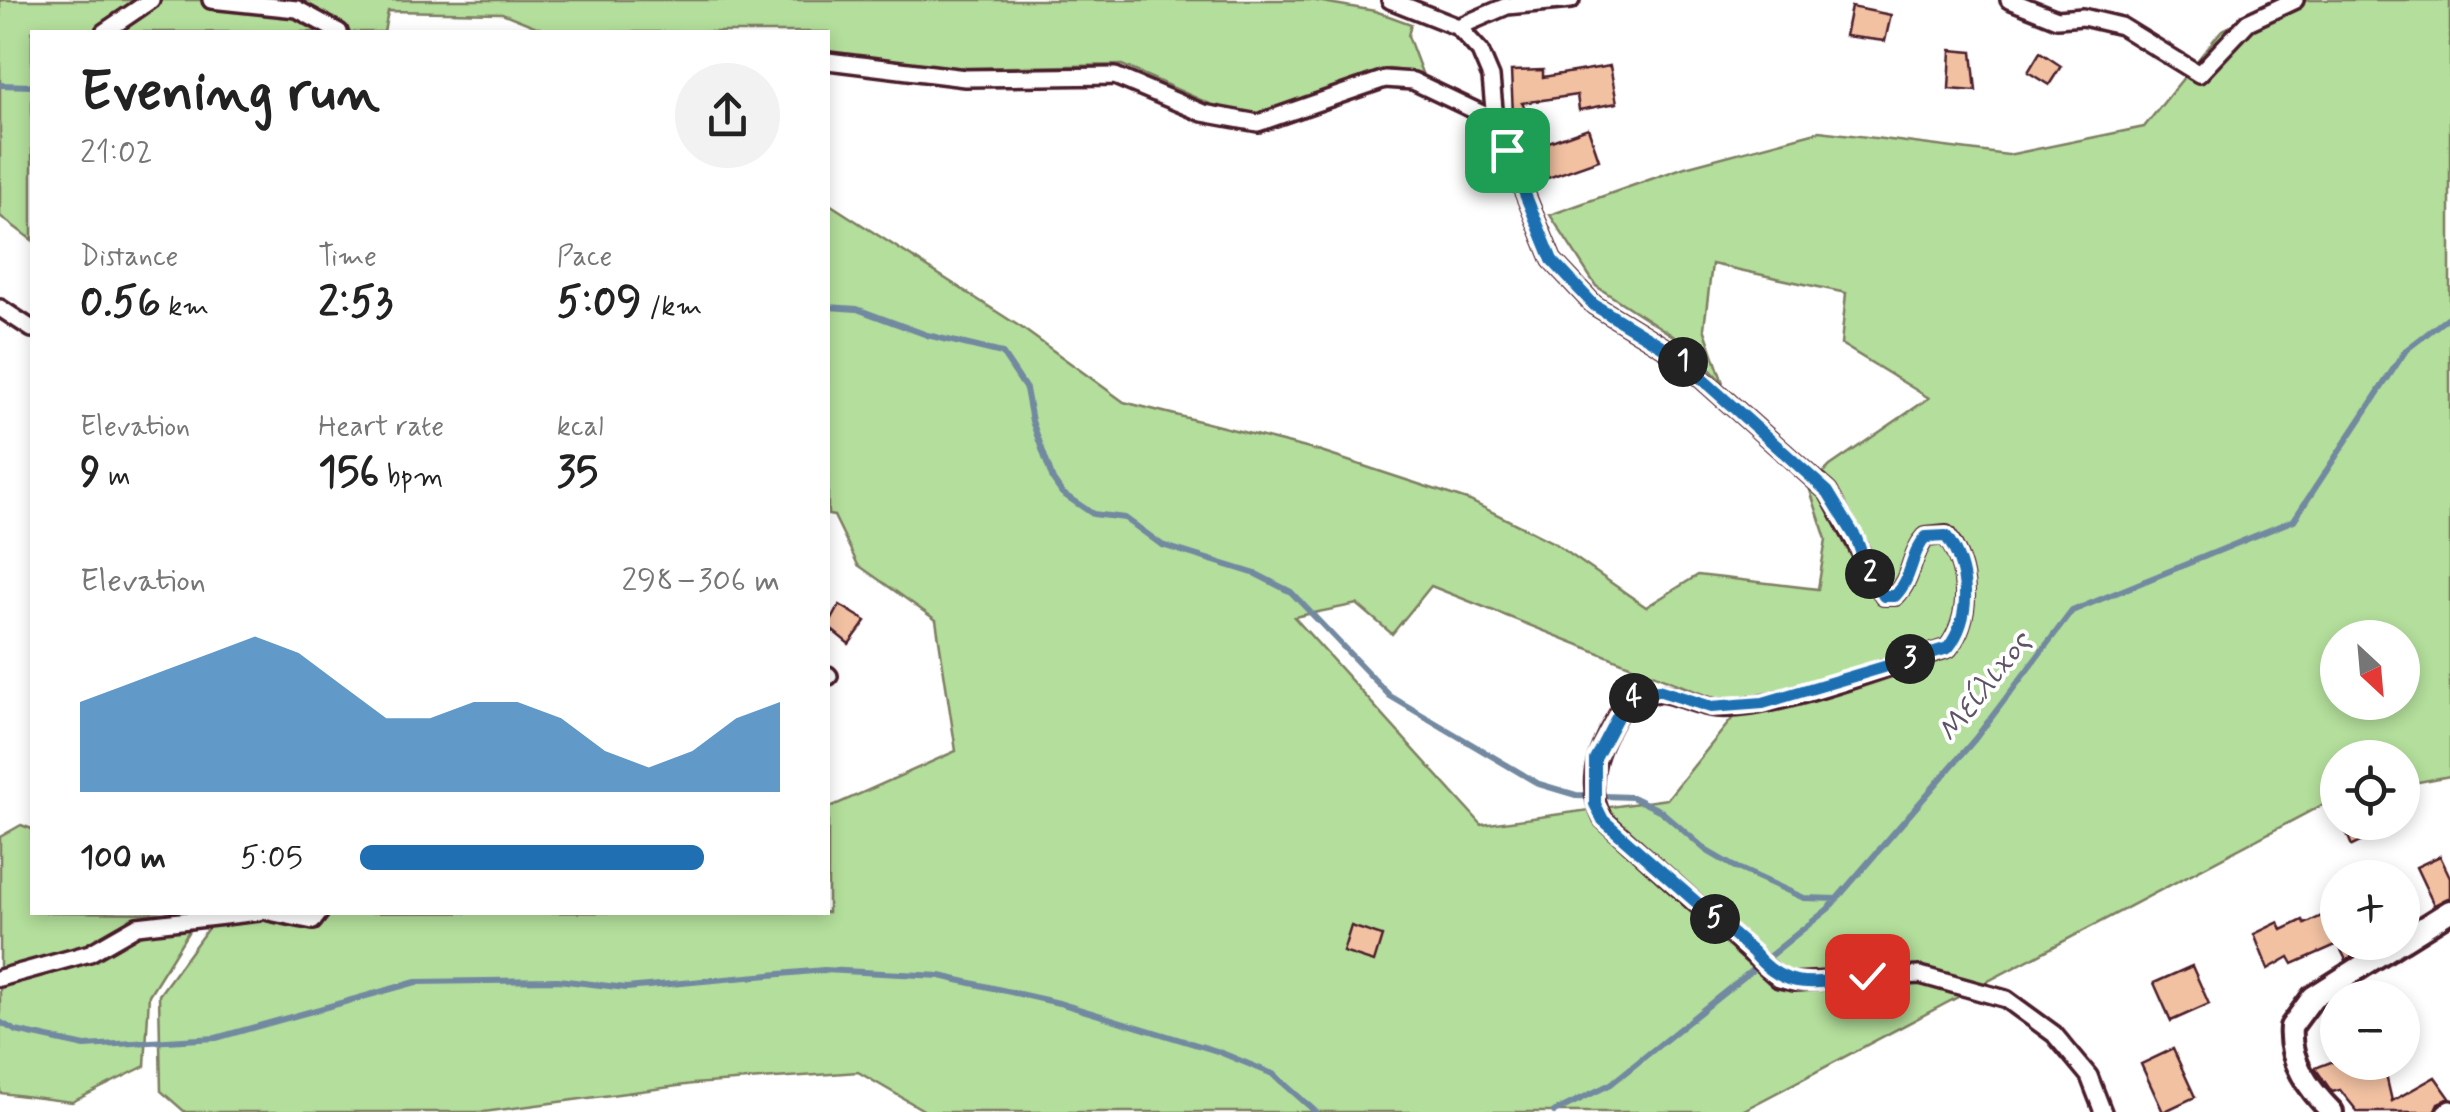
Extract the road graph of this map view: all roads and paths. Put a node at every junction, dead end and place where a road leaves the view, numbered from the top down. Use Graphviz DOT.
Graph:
graph roads {
  1 [pos="151,0"];
  2 [pos="212,0"];
  3 [pos="1390,0"];
  4 [pos="1571,0"];
  5 [pos="2009,0"];
  6 [pos="2296,0"];
  7 [pos="1458,27"];
  8 [pos="107,30"];
  9 [pos="336,30"];
  10 [pos="830,61"];
  11 [pos="1495,120"];
  12 [pos="0,308"];
  13 [pos="30,327"];
  14 [pos="2450,911"];
  15 [pos="233,915"];
  16 [pos="283,915"];
  17 [pos="318,915"];
  18 [pos="2420,930"];
  19 [pos="2373,960"];
  20 [pos="0,978"];
  21 [pos="2103,1112"];
  22 [pos="2332,1112"];
  1 -- 8 [label="street"];
  2 -- 9 [label="street"];
  3 -- 7 [label="street"];
  4 -- 7 [label="street"];
  5 -- 6 [label="street"];
  7 -- 11 [label="street"];
  10 -- 11 [label="street"];
  11 -- 21 [label="street"];
  12 -- 13 [label="street"];
  14 -- 18 [label="street"];
  15 -- 20 [label="street"];
  16 -- 17 [label="street"];
  19 -- 22 [label="street"];
}
